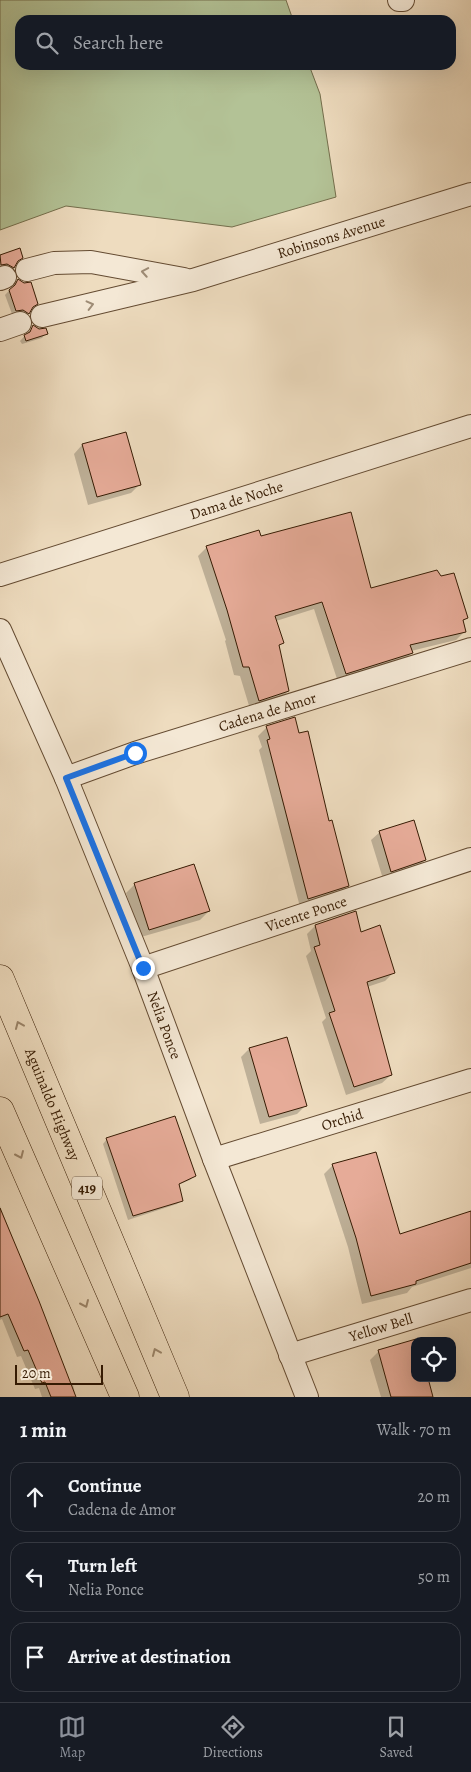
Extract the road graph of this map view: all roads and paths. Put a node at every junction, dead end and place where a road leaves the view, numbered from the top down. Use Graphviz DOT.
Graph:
graph roads {
  1 [pos="399,0"];
  2 [pos="403,0"];
  3 [pos="471,194"];
  4 [pos="27,270"];
  5 [pos="193,280"];
  6 [pos="42,316"];
  7 [pos="471,426"];
  8 [pos="0,575"];
  9 [pos="0,630"];
  10 [pos="471,650"];
  11 [pos="66,778"];
  12 [pos="471,859"];
  13 [pos="143,968"];
  14 [pos="0,979"];
  15 [pos="471,1080"];
  16 [pos="0,1111"];
  17 [pos="214,1159"];
  18 [pos="471,1300"];
  19 [pos="290,1355"];
  20 [pos="125,1397"];
  21 [pos="175,1397"];
  22 [pos="306,1397"];
  1 -- 2 [label="street"];
  3 -- 5 [label="street, Robinsons Avenue"];
  5 -- 4 [label="street, Robinsons Avenue, one-way"];
  6 -- 5 [label="street, Robinsons Avenue, one-way"];
  7 -- 8 [label="street, Dama de Noche"];
  9 -- 11 [label="street, Nelia Ponce"];
  10 -- 11 [label="street, Cadena de Amor"];
  11 -- 13 [label="street, Nelia Ponce"];
  12 -- 13 [label="street, Vicente Ponce"];
  13 -- 17 [label="street, Nelia Ponce"];
  21 -- 14 [label="highway, Aguinaldo Highway / 419, one-way"];
  15 -- 17 [label="street, Orchid"];
  16 -- 20 [label="highway, one-way"];
  17 -- 19 [label="street, Nelia Ponce"];
  18 -- 19 [label="street, Yellow Bell"];
  19 -- 22 [label="street, Nelia Ponce"];
}
